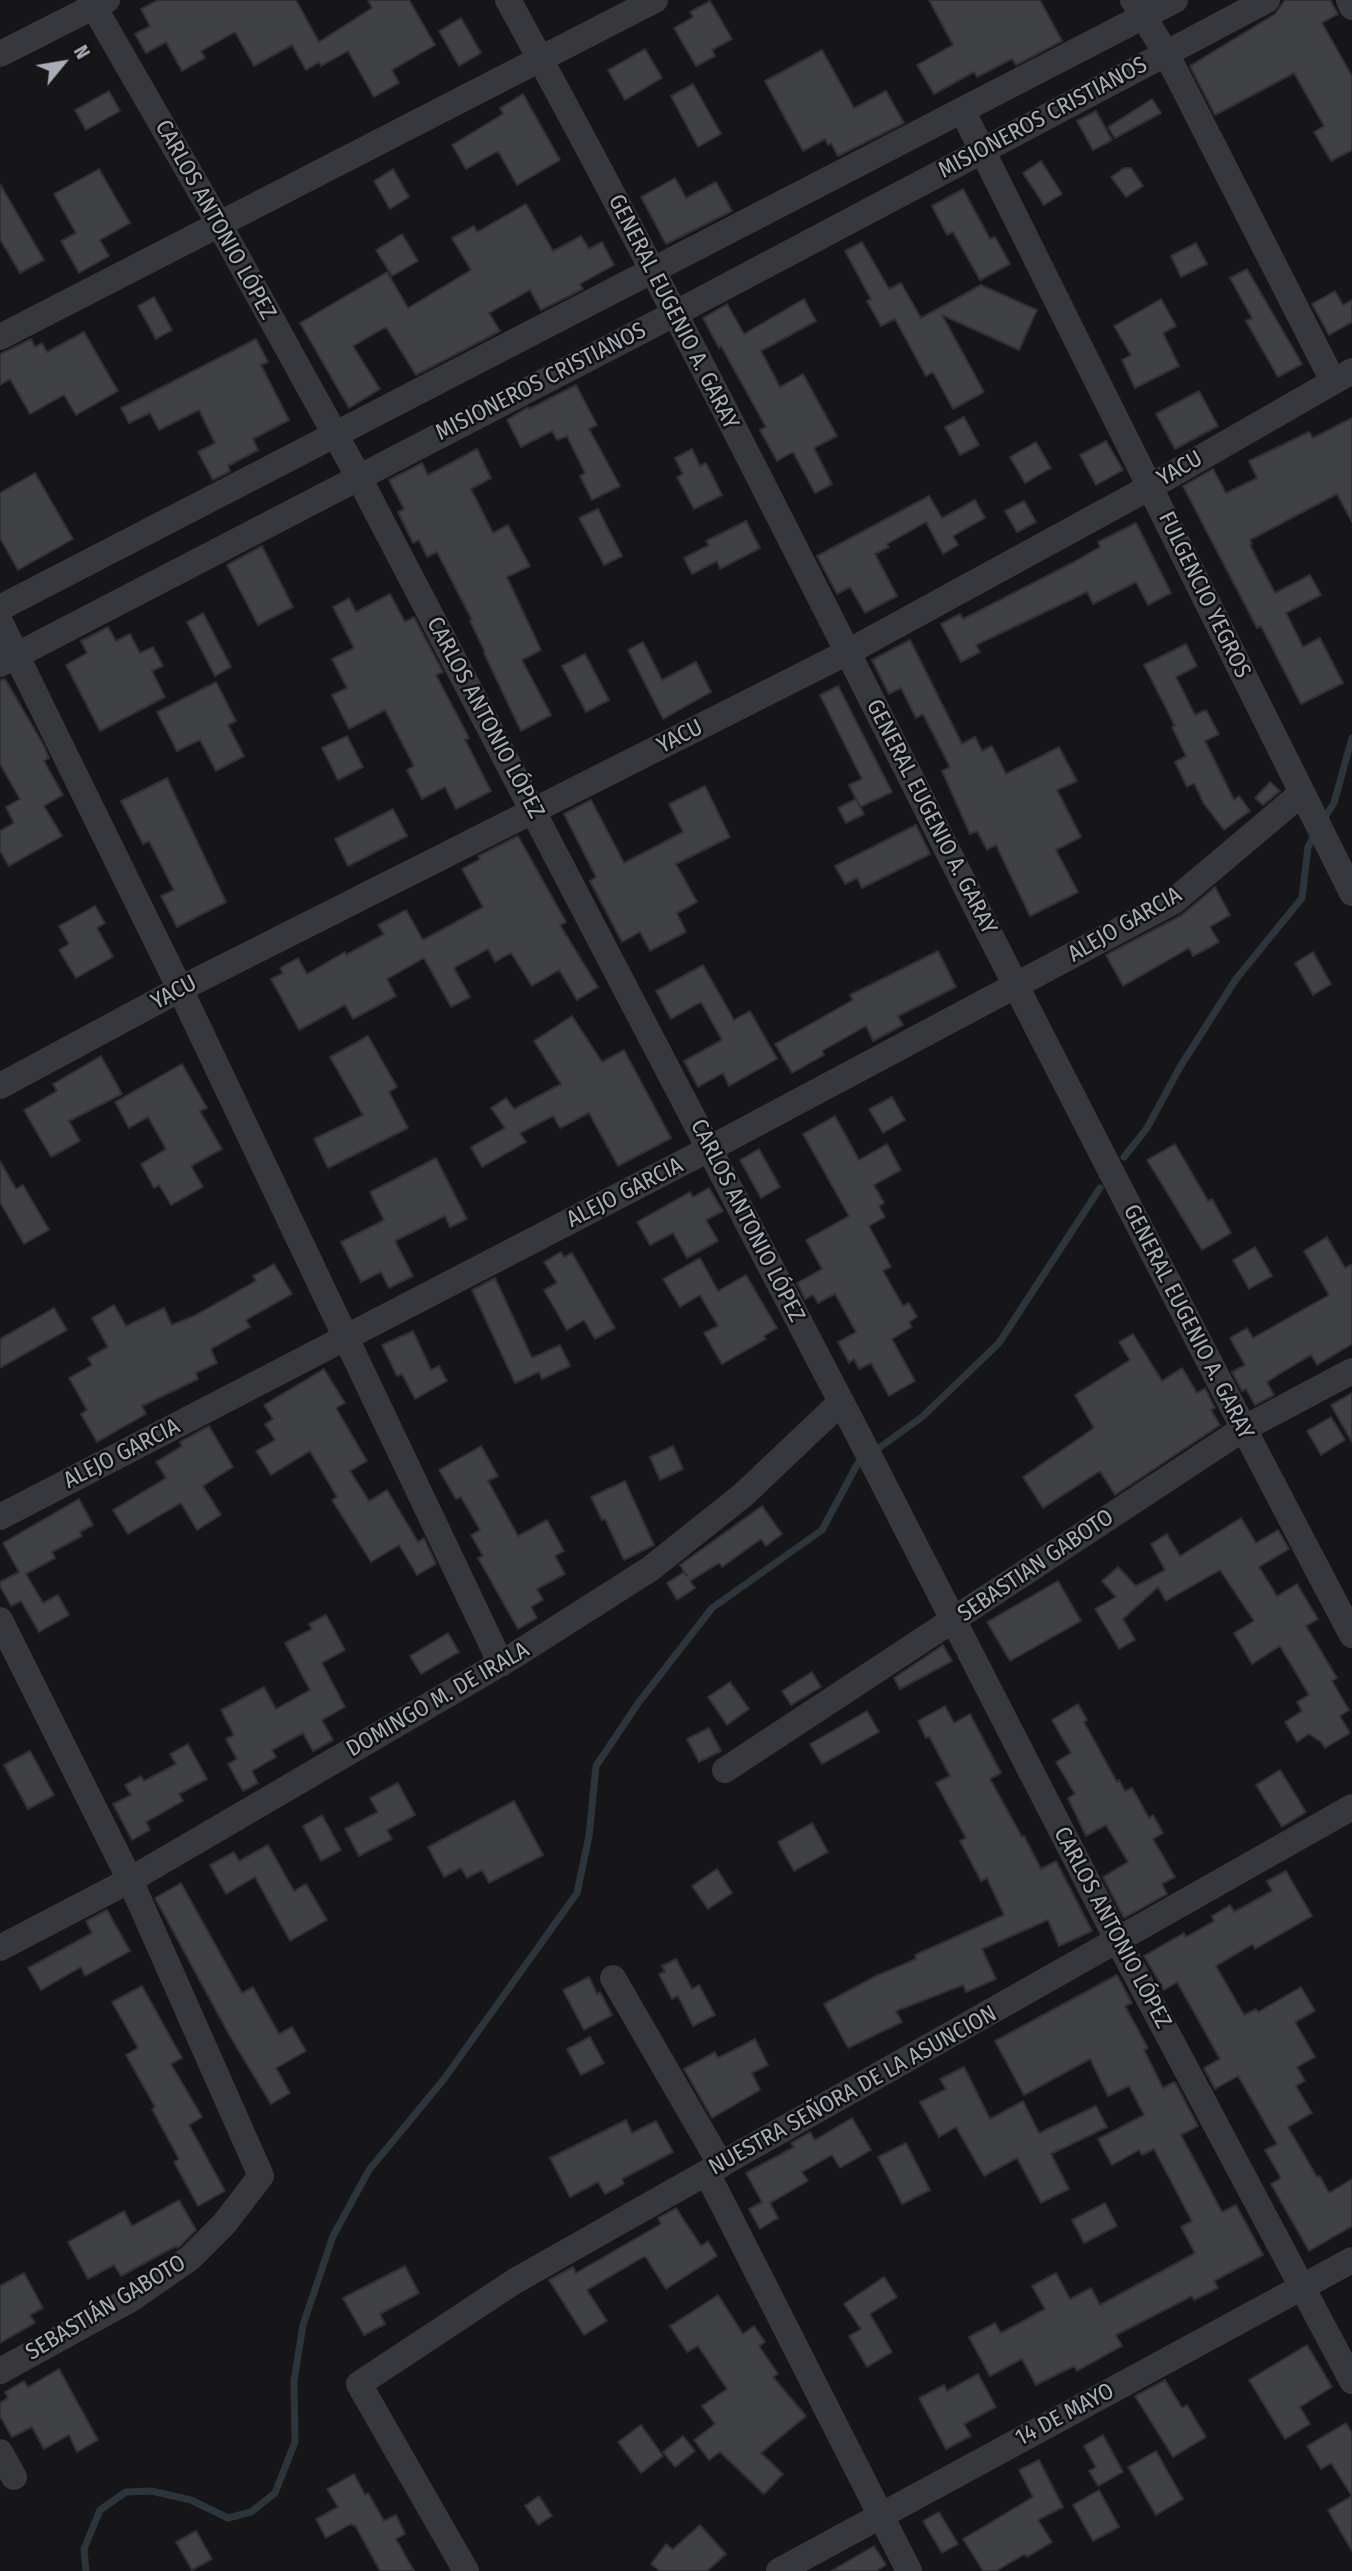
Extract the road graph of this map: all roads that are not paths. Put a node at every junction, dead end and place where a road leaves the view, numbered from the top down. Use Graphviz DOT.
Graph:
graph roads {
  1 [pos="508,0"];
  2 [pos="655,0"];
  3 [pos="1175,0"];
  4 [pos="1266,0"];
  5 [pos="1349,0"];
  6 [pos="97,2"];
  7 [pos="1352,7"];
  8 [pos="1138,8"];
  9 [pos="1166,53"];
  10 [pos="0,54"];
  11 [pos="540,59"];
  12 [pos="962,110"];
  13 [pos="981,149"];
  14 [pos="219,224"];
  15 [pos="654,270"];
  16 [pos="674,314"];
  17 [pos="0,337"];
  18 [pos="1343,376"];
  19 [pos="335,436"];
  20 [pos="358,476"];
  21 [pos="1150,487"];
  22 [pos="0,608"];
  23 [pos="0,622"];
  24 [pos="848,652"];
  25 [pos="9,659"];
  26 [pos="1307,802"];
  27 [pos="533,811"];
  28 [pos="1352,893"];
  29 [pos="1016,986"];
  30 [pos="180,989"];
  31 [pos="0,1086"];
  32 [pos="709,1149"];
  33 [pos="345,1338"];
  34 [pos="1352,1371"];
  35 [pos="841,1402"];
  36 [pos="1243,1429"];
  37 [pos="0,1517"];
  38 [pos="0,1620"];
  39 [pos="954,1621"];
  40 [pos="1352,1635"];
  41 [pos="502,1664"];
  42 [pos="725,1769"];
  43 [pos="1352,1807"];
  44 [pos="130,1880"];
  45 [pos="1118,1941"];
  46 [pos="0,1948"];
  47 [pos="613,1979"];
  48 [pos="714,2169"];
  49 [pos="1352,2260"];
  50 [pos="1303,2287"];
  51 [pos="0,2371"];
  52 [pos="1352,2381"];
  53 [pos="0,2452"];
  54 [pos="14,2477"];
  55 [pos="880,2515"];
  56 [pos="466,2571"];
  57 [pos="779,2571"];
  58 [pos="909,2571"];
  1 -- 11 [label="street, GENERAL EUGENIO A. GARAY"];
  2 -- 11 [label="street"];
  3 -- 8 [label="street, MISIONEROS CRISTIANOS"];
  4 -- 9 [label="street, MISIONEROS CRISTIANOS"];
  5 -- 7 [label="street"];
  6 -- 10 [label="street"];
  6 -- 14 [label="street, CARLOS ANTONIO LÓPEZ"];
  8 -- 9 [label="street"];
  8 -- 12 [label="street, MISIONEROS CRISTIANOS"];
  9 -- 13 [label="street, MISIONEROS CRISTIANOS"];
  9 -- 18 [label="street"];
  11 -- 14 [label="street"];
  11 -- 15 [label="street, GENERAL EUGENIO A. GARAY"];
  12 -- 13 [label="street, FULGENCIO YEGROS"];
  12 -- 15 [label="street, MISIONEROS CRISTIANOS"];
  13 -- 16 [label="street, MISIONEROS CRISTIANOS"];
  13 -- 21 [label="street, FULGENCIO YEGROS"];
  14 -- 17 [label="street"];
  14 -- 19 [label="street, CARLOS ANTONIO LÓPEZ"];
  15 -- 16 [label="street, GENERAL EUGENIO A. GARAY"];
  15 -- 19 [label="street, MISIONEROS CRISTIANOS"];
  16 -- 20 [label="street, MISIONEROS CRISTIANOS"];
  16 -- 24 [label="street, GENERAL EUGENIO A. GARAY"];
  18 -- 21 [label="street, YACU"];
  19 -- 20 [label="street, CARLOS ANTONIO LÓPEZ"];
  19 -- 22 [label="street, MISIONEROS CRISTIANOS"];
  20 -- 25 [label="street, MISIONEROS CRISTIANOS"];
  20 -- 27 [label="street, CARLOS ANTONIO LÓPEZ"];
  21 -- 24 [label="street, YACU"];
  21 -- 26 [label="street, FULGENCIO YEGROS"];
  23 -- 25 [label="street"];
  24 -- 27 [label="street, YACU"];
  24 -- 29 [label="street, GENERAL EUGENIO A. GARAY"];
  25 -- 30 [label="street"];
  26 -- 28 [label="street, FULGENCIO YEGROS"];
  26 -- 29 [label="street, ALEJO GARCIA"];
  27 -- 30 [label="street, YACU"];
  27 -- 32 [label="street, CARLOS ANTONIO LÓPEZ"];
  29 -- 32 [label="street, ALEJO GARCIA"];
  29 -- 36 [label="street, GENERAL EUGENIO A. GARAY"];
  30 -- 31 [label="street, YACU"];
  30 -- 33 [label="street"];
  32 -- 33 [label="street, ALEJO GARCIA"];
  32 -- 35 [label="street, CARLOS ANTONIO LÓPEZ"];
  33 -- 37 [label="street, ALEJO GARCIA"];
  33 -- 41 [label="street"];
  34 -- 36 [label="street, SEBASTIAN GABOTO"];
  35 -- 39 [label="street, CARLOS ANTONIO LÓPEZ"];
  35 -- 41 [label="street, DOMINGO M. DE IRALA"];
  36 -- 39 [label="street, SEBASTIAN GABOTO"];
  36 -- 40 [label="street, GENERAL EUGENIO A. GARAY"];
  38 -- 44 [label="street"];
  39 -- 42 [label="street, SEBASTIAN GABOTO"];
  39 -- 45 [label="street, CARLOS ANTONIO LÓPEZ"];
  41 -- 44 [label="street, DOMINGO M. DE IRALA"];
  43 -- 45 [label="street, NUESTRA SEÑORA DE LA ASUNCION"];
  44 -- 46 [label="street, DOMINGO M. DE IRALA"];
  44 -- 51 [label="street, SEBASTIÁN GABOTO"];
  45 -- 48 [label="street, NUESTRA SEÑORA DE LA ASUNCION"];
  45 -- 50 [label="street, CARLOS ANTONIO LÓPEZ"];
  47 -- 48 [label="street"];
  48 -- 55 [label="street"];
  48 -- 56 [label="street, NUESTRA SEÑORA DE LA ASUNCION"];
  49 -- 50 [label="street, 14 DE MAYO"];
  50 -- 52 [label="street, CARLOS ANTONIO LÓPEZ"];
  50 -- 55 [label="street, 14 DE MAYO"];
  53 -- 54 [label="street"];
  55 -- 57 [label="street, 14 DE MAYO"];
  55 -- 58 [label="street"];
}
